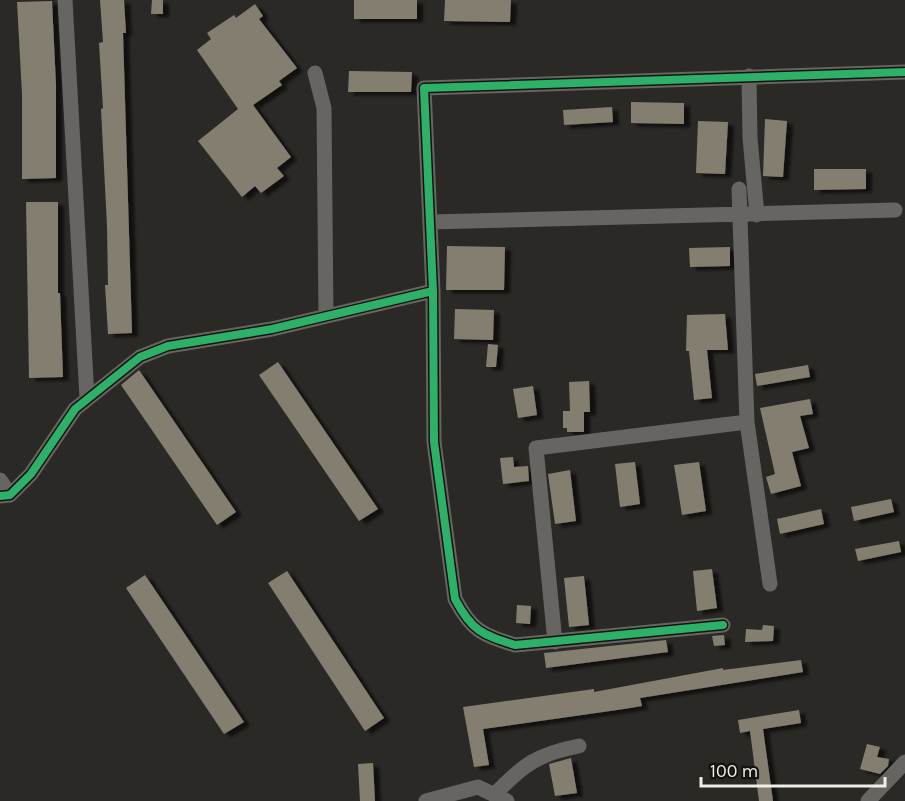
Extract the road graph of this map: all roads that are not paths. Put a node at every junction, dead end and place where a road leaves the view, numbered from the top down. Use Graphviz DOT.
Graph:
graph roads {
  1 [pos="65,0"];
  2 [pos="905,72"];
  3 [pos="315,73"];
  4 [pos="749,76"];
  5 [pos="739,189"];
  6 [pos="895,210"];
  7 [pos="740,215"];
  8 [pos="757,215"];
  9 [pos="430,222"];
  10 [pos="433,291"];
  11 [pos="326,316"];
  12 [pos="87,398"];
  13 [pos="747,423"];
  14 [pos="0,480"];
  15 [pos="5,496"];
  16 [pos="770,584"];
  17 [pos="723,625"];
  18 [pos="555,642"];
  19 [pos="579,746"];
  20 [pos="905,762"];
  21 [pos="501,798"];
  22 [pos="426,801"];
  23 [pos="868,801"];
  1 -- 12 [label="street"];
  2 -- 4 [label="street"];
  3 -- 11 [label="street"];
  4 -- 8 [label="street"];
  4 -- 9 [label="street"];
  5 -- 7 [label="street"];
  6 -- 8 [label="street"];
  7 -- 8 [label="street"];
  7 -- 9 [label="street"];
  7 -- 13 [label="street"];
  9 -- 10 [label="street"];
  10 -- 11 [label="street"];
  10 -- 18 [label="street"];
  11 -- 12 [label="street"];
  12 -- 15 [label="street"];
  13 -- 16 [label="street"];
  13 -- 18 [label="street"];
  14 -- 15 [label="street"];
  17 -- 18 [label="street"];
  19 -- 21 [label="street"];
  20 -- 23 [label="street"];
  21 -- 22 [label="street"];
}
